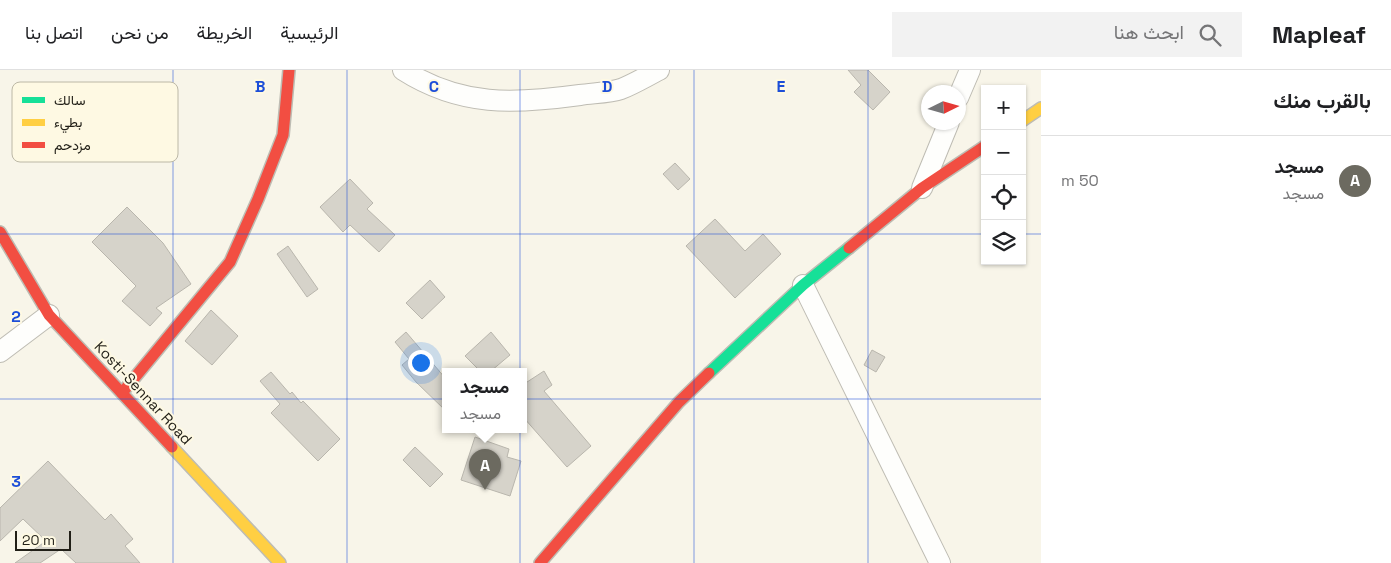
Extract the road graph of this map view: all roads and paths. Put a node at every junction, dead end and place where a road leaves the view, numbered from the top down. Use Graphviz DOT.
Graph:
graph roads {
  1 [pos="289,70"];
  2 [pos="404,70"];
  3 [pos="659,70"];
  4 [pos="970,70"];
  5 [pos="964,85"];
  6 [pos="1041,108"];
  7 [pos="1026,118"];
  8 [pos="946,130"];
  9 [pos="981,149"];
  10 [pos="922,188"];
  11 [pos="0,232"];
  12 [pos="803,285"];
  13 [pos="49,314"];
  14 [pos="0,352"];
  15 [pos="122,393"];
  16 [pos="280,563"];
  17 [pos="540,563"];
  18 [pos="940,563"];
  1 -- 15 [label="main road"];
  2 -- 3 [label="street"];
  4 -- 5 [label="street"];
  6 -- 7 [label="main road"];
  8 -- 10 [label="street"];
  9 -- 10 [label="main road"];
  10 -- 12 [label="main road"];
  11 -- 13 [label="main road, Kosti-Sennar Road"];
  12 -- 17 [label="main road"];
  12 -- 18 [label="street"];
  13 -- 14 [label="street"];
  13 -- 15 [label="main road, Kosti-Sennar Road"];
  15 -- 16 [label="main road, Kosti-Sennar Road"];
}
